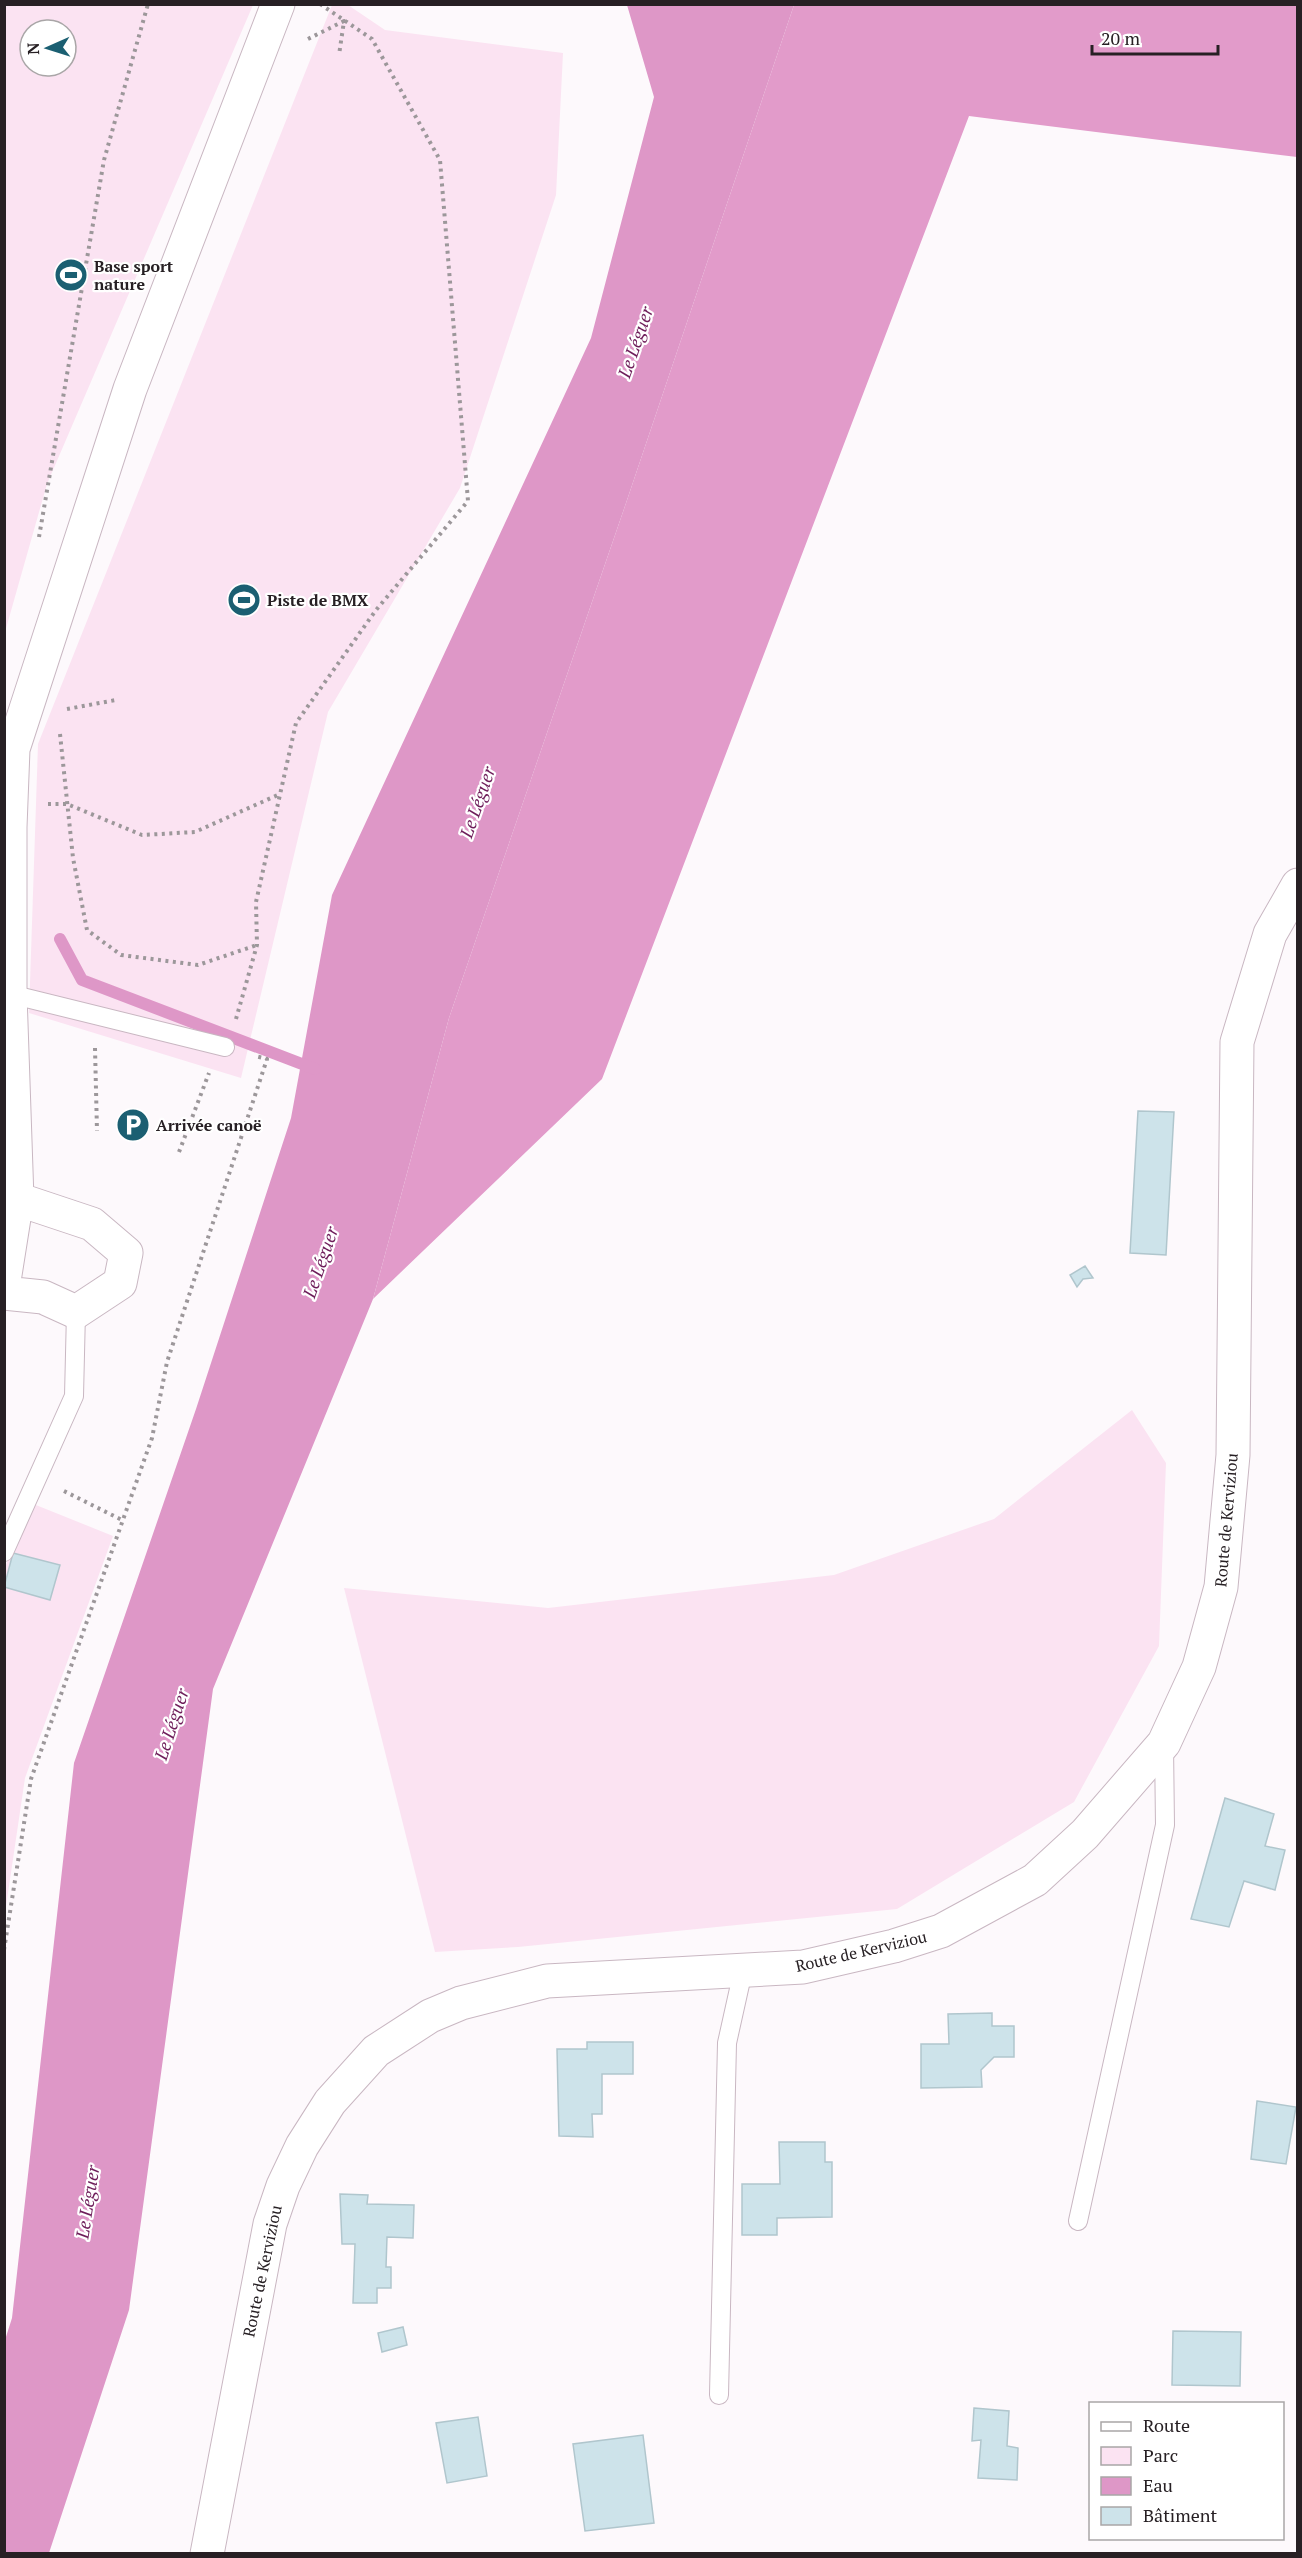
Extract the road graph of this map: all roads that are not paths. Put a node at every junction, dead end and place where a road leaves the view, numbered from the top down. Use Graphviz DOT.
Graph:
graph roads {
  1 [pos="278,4"];
  2 [pos="1298,885"];
  3 [pos="10,994"];
  4 [pos="225,1047"];
  5 [pos="17,1199"];
  6 [pos="4,1281"];
  7 [pos="4,1293"];
  8 [pos="76,1312"];
  9 [pos="4,1552"];
  10 [pos="1164,1743"];
  11 [pos="743,1971"];
  12 [pos="1078,2221"];
  13 [pos="719,2395"];
  14 [pos="207,2553"];
  1 -- 3 [label="street"];
  2 -- 10 [label="street, Route de Kerviziou"];
  3 -- 4 [label="lane"];
  3 -- 5 [label="street"];
  5 -- 6 [label="street"];
  5 -- 8 [label="street"];
  7 -- 8 [label="street"];
  8 -- 9 [label="lane"];
  10 -- 11 [label="street, Route de Kerviziou"];
  10 -- 12 [label="lane"];
  11 -- 13 [label="lane"];
  11 -- 14 [label="street, Route de Kerviziou"];
}
